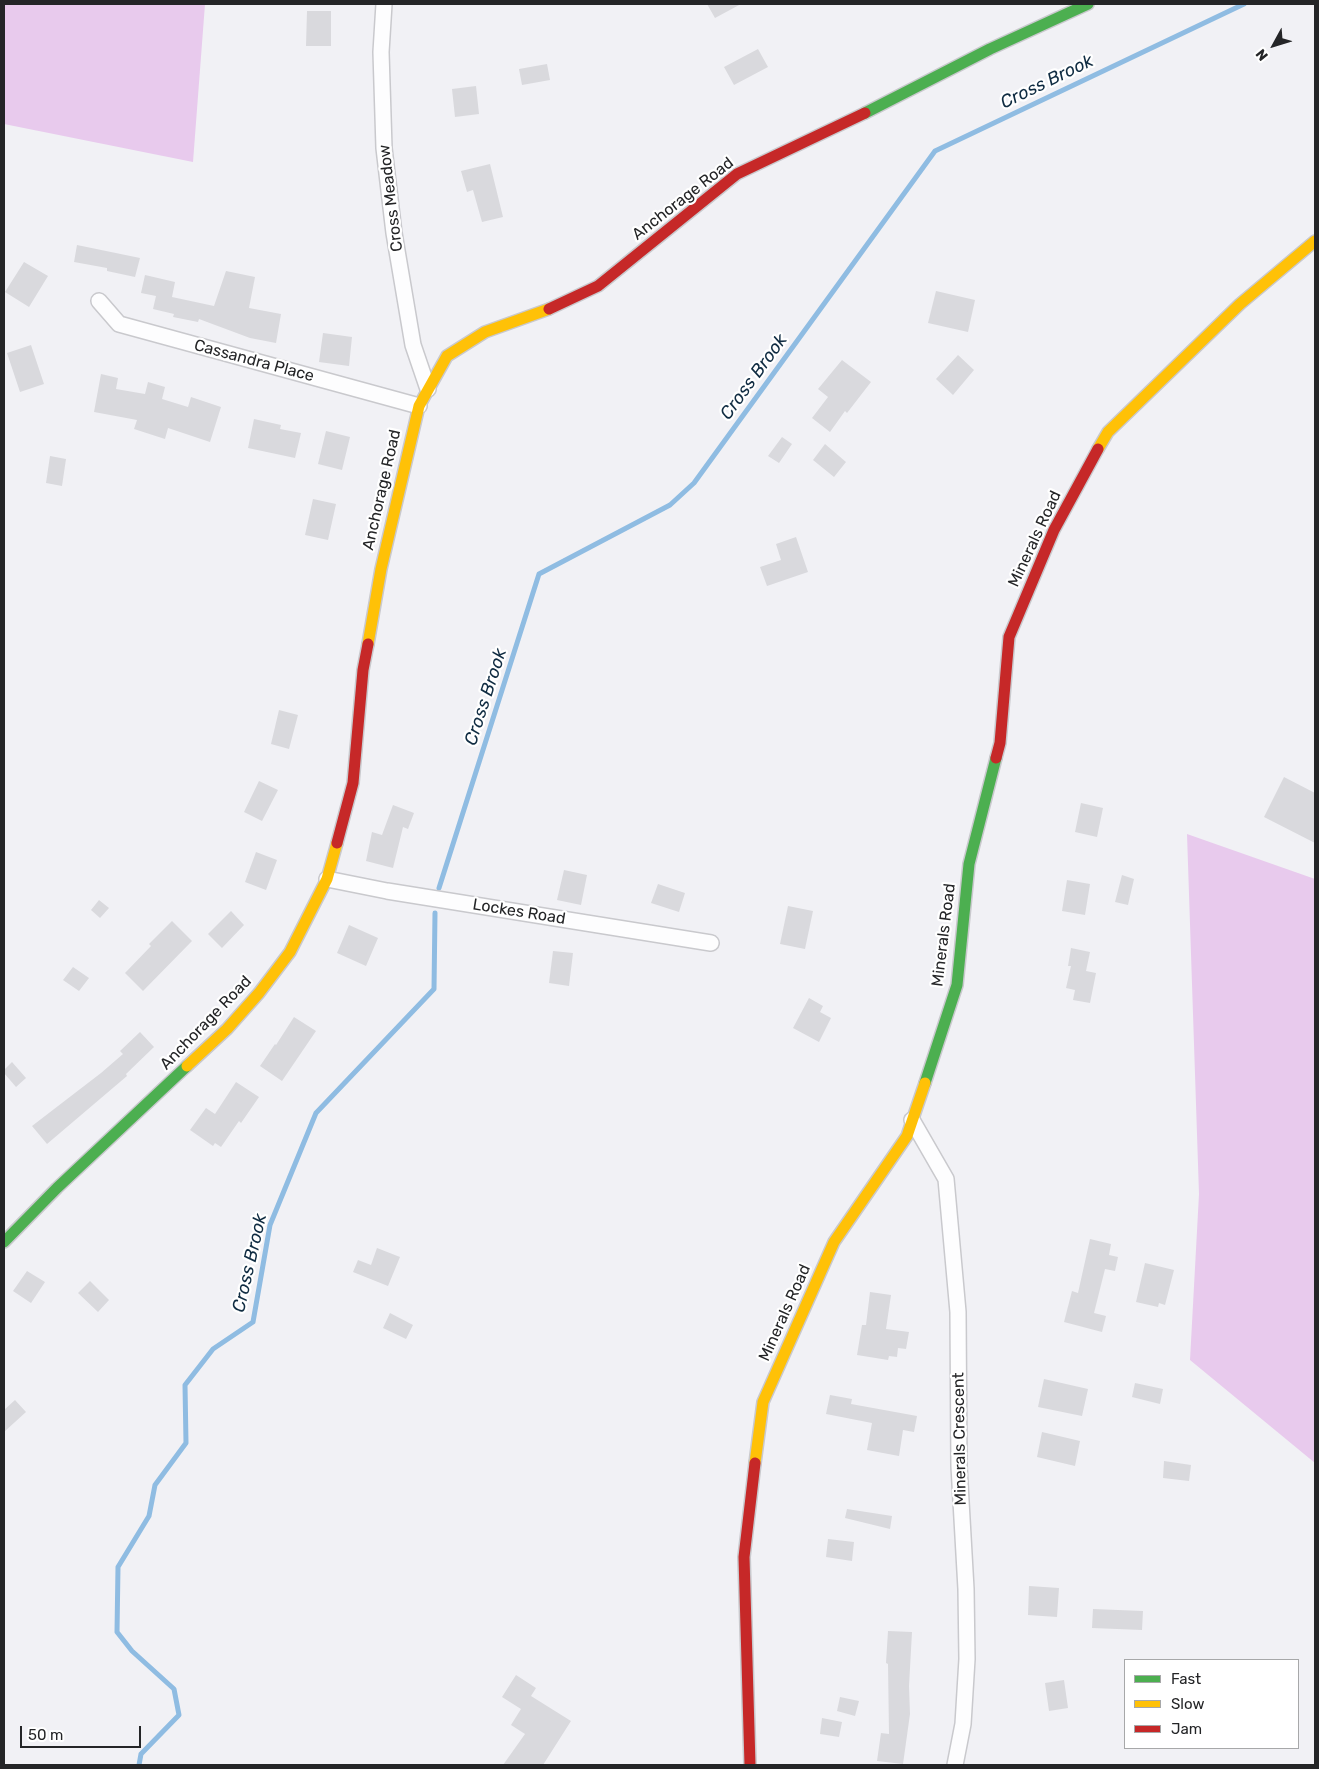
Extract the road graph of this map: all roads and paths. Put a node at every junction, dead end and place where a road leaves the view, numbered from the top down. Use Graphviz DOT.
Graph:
graph roads {
  1 [pos="384,4"];
  2 [pos="1088,4"];
  3 [pos="1315,241"];
  4 [pos="98,301"];
  5 [pos="428,389"];
  6 [pos="418,406"];
  7 [pos="327,879"];
  8 [pos="712,943"];
  9 [pos="912,1120"];
  10 [pos="4,1242"];
  11 [pos="750,1765"];
  12 [pos="955,1765"];
  1 -- 5 [label="street, Cross Meadow"];
  2 -- 5 [label="street, Anchorage Road"];
  3 -- 9 [label="street, Minerals Road"];
  4 -- 6 [label="street, Cassandra Place"];
  5 -- 6 [label="street, Anchorage Road"];
  6 -- 7 [label="street, Anchorage Road"];
  7 -- 8 [label="street, Lockes Road"];
  7 -- 10 [label="street, Anchorage Road"];
  9 -- 11 [label="street, Minerals Road"];
  9 -- 12 [label="street, Minerals Crescent"];
}
